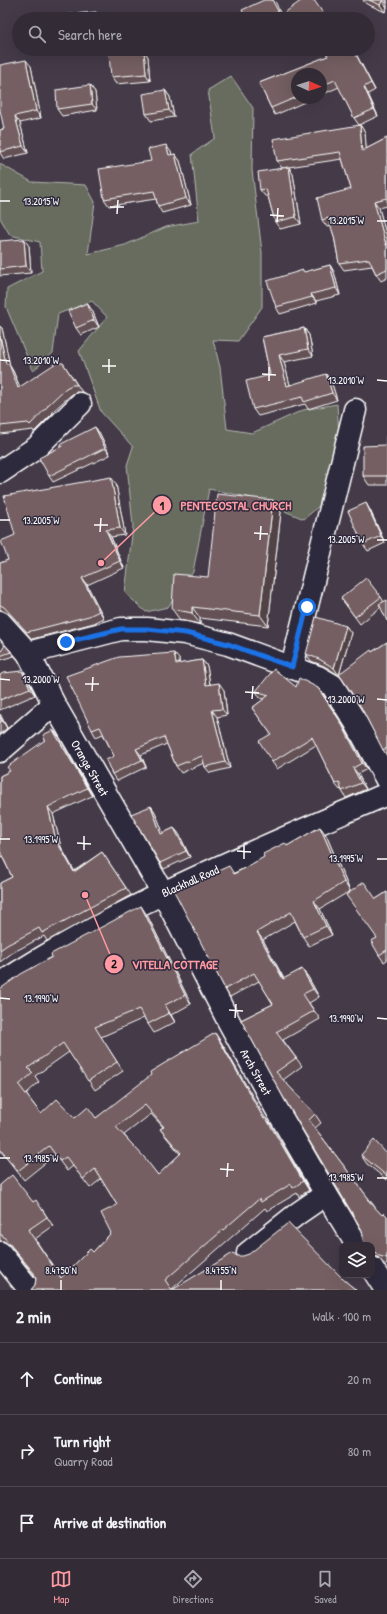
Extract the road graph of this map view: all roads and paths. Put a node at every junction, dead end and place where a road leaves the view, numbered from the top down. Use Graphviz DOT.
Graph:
graph roads {
  1 [pos="80,404"];
  2 [pos="356,410"];
  3 [pos="0,472"];
  4 [pos="0,622"];
  5 [pos="28,653"];
  6 [pos="292,667"];
  7 [pos="54,704"];
  8 [pos="0,751"];
  9 [pos="387,780"];
  10 [pos="387,794"];
  11 [pos="163,893"];
  12 [pos="0,984"];
  13 [pos="326,1194"];
  14 [pos="356,1242"];
  15 [pos="248,1253"];
  16 [pos="0,1254"];
  17 [pos="375,1273"];
  18 [pos="30,1290"];
  19 [pos="386,1290"];
  1 -- 3 [label="street"];
  2 -- 6 [label="street"];
  4 -- 5 [label="street, Orange Street"];
  5 -- 6 [label="street"];
  5 -- 7 [label="street, Orange Street"];
  6 -- 9 [label="street"];
  7 -- 8 [label="street"];
  7 -- 11 [label="street, Orange Street"];
  10 -- 11 [label="street, Blackhall Road"];
  11 -- 12 [label="street, Blackhall Road"];
  11 -- 13 [label="street, Arch Street"];
  13 -- 14 [label="street, Arch Street"];
  13 -- 15 [label="street"];
  16 -- 18 [label="street"];
  17 -- 19 [label="street"];
}
